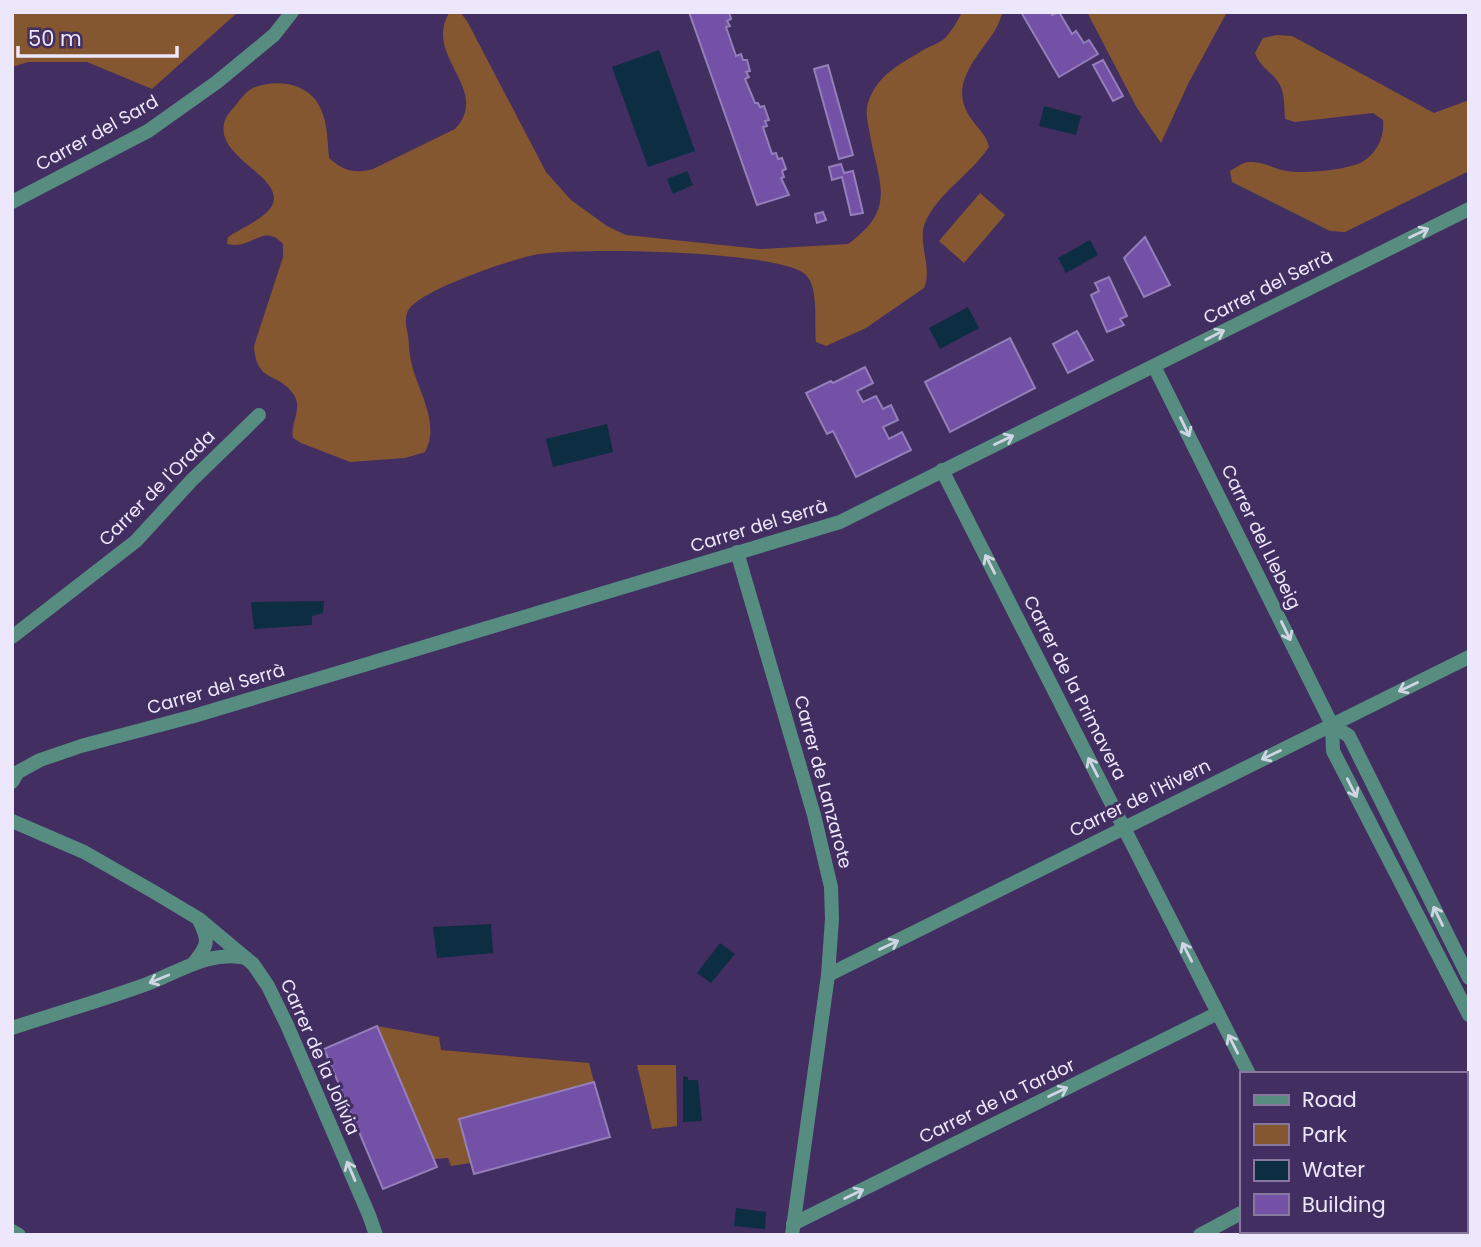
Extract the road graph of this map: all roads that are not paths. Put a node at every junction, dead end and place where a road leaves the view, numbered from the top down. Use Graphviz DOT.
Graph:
graph roads {
  1 [pos="292,12"];
  2 [pos="12,202"];
  3 [pos="1469,209"];
  4 [pos="1154,366"];
  5 [pos="259,415"];
  6 [pos="942,470"];
  7 [pos="737,552"];
  8 [pos="12,637"];
  9 [pos="1469,657"];
  10 [pos="1332,725"];
  11 [pos="14,776"];
  12 [pos="14,819"];
  13 [pos="1124,828"];
  14 [pos="199,919"];
  15 [pos="247,958"];
  16 [pos="193,964"];
  17 [pos="828,975"];
  18 [pos="1469,978"];
  19 [pos="1218,1013"];
  20 [pos="1469,1015"];
  21 [pos="12,1028"];
  22 [pos="1248,1072"];
  23 [pos="1240,1214"];
  24 [pos="793,1229"];
  25 [pos="12,1231"];
  26 [pos="19,1235"];
  27 [pos="376,1235"];
  28 [pos="1200,1235"];
  1 -- 2 [label="street, Carrer del Sard"];
  4 -- 3 [label="street, Carrer del Serrà, one-way"];
  6 -- 4 [label="street, Carrer del Serrà, one-way"];
  4 -- 10 [label="street, Carrer del Llebeig, one-way"];
  5 -- 8 [label="street, Carrer de l'Orada"];
  6 -- 7 [label="street, Carrer del Serrà"];
  13 -- 6 [label="street, Carrer de la Primavera, one-way"];
  7 -- 11 [label="street, Carrer del Serrà"];
  7 -- 17 [label="street, Carrer de Lanzarote"];
  9 -- 10 [label="street, Carrer de l'Hivern, one-way"];
  10 -- 13 [label="street, Carrer de l'Hivern, one-way"];
  18 -- 10 [label="street, Carrer del Llebeig, one-way"];
  10 -- 20 [label="street, Carrer del Llebeig, one-way"];
  12 -- 14 [label="street, Carrer de la Jolívia"];
  17 -- 13 [label="street, Carrer de l'Hivern, one-way"];
  19 -- 13 [label="street, Carrer de la Primavera, one-way"];
  14 -- 15 [label="street, Carrer de la Jolívia"];
  14 -- 16 [label="street"];
  15 -- 16 [label="street"];
  27 -- 15 [label="street, Carrer de la Jolívia, one-way"];
  16 -- 21 [label="street, one-way"];
  17 -- 24 [label="street, Carrer de Lanzarote"];
  22 -- 19 [label="street, Carrer de la Primavera, one-way"];
  24 -- 19 [label="street, Carrer de la Tardor, one-way"];
  23 -- 28 [label="street"];
  25 -- 26 [label="street"];
}
